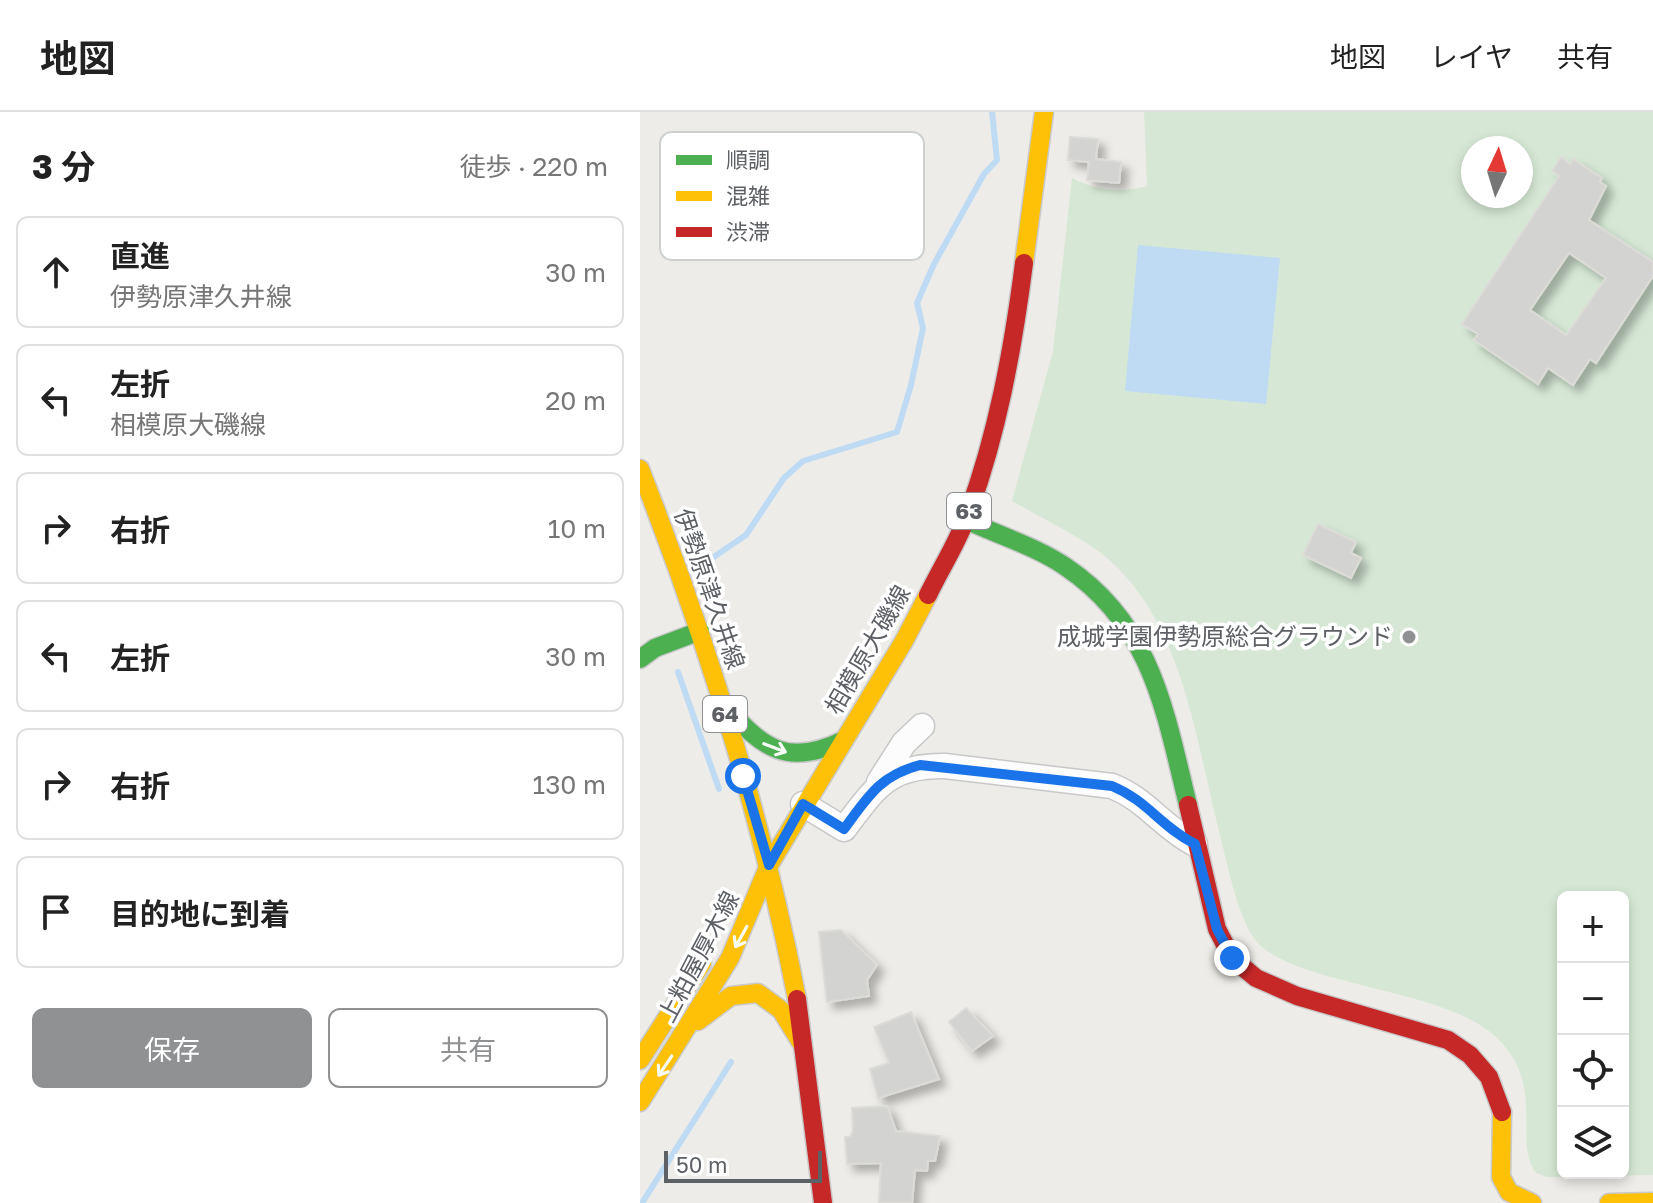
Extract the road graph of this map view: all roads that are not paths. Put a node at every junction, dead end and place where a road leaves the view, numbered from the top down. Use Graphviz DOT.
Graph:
graph roads {
  1 [pos="1044,112"];
  2 [pos="640,469"];
  3 [pos="966,520"];
  4 [pos="700,631"];
  5 [pos="640,659"];
  6 [pos="722,701"];
  7 [pos="922,726"];
  8 [pos="844,740"];
  9 [pos="877,784"];
  10 [pos="803,804"];
  11 [pos="1195,844"];
  12 [pos="769,865"];
  13 [pos="689,1030"];
  14 [pos="806,1053"];
  15 [pos="640,1060"];
  16 [pos="640,1102"];
  17 [pos="1653,1202"];
  18 [pos="823,1203"];
  19 [pos="1532,1203"];
  20 [pos="1609,1203"];
  1 -- 3 [label="main road, 相模原大磯線 / 63"];
  2 -- 4 [label="main road, 伊勢原津久井線 / 64"];
  3 -- 8 [label="main road, 相模原大磯線 / 63"];
  3 -- 11 [label="main road"];
  4 -- 5 [label="main road"];
  4 -- 6 [label="main road, 伊勢原津久井線 / 64"];
  6 -- 8 [label="main road, one-way"];
  6 -- 12 [label="main road, 伊勢原津久井線 / 64"];
  7 -- 9 [label="street"];
  8 -- 10 [label="main road, 相模原大磯線 / 63"];
  9 -- 10 [label="street"];
  9 -- 11 [label="street"];
  10 -- 12 [label="main road, 相模原大磯線 / 63"];
  11 -- 19 [label="main road"];
  12 -- 13 [label="main road, 上粕屋厚木線, one-way"];
  12 -- 14 [label="main road"];
  12 -- 15 [label="main road, 上粕屋厚木線"];
  13 -- 14 [label="main road"];
  13 -- 16 [label="main road, 上粕屋厚木線, one-way"];
  14 -- 18 [label="main road"];
  17 -- 20 [label="main road"];
}
